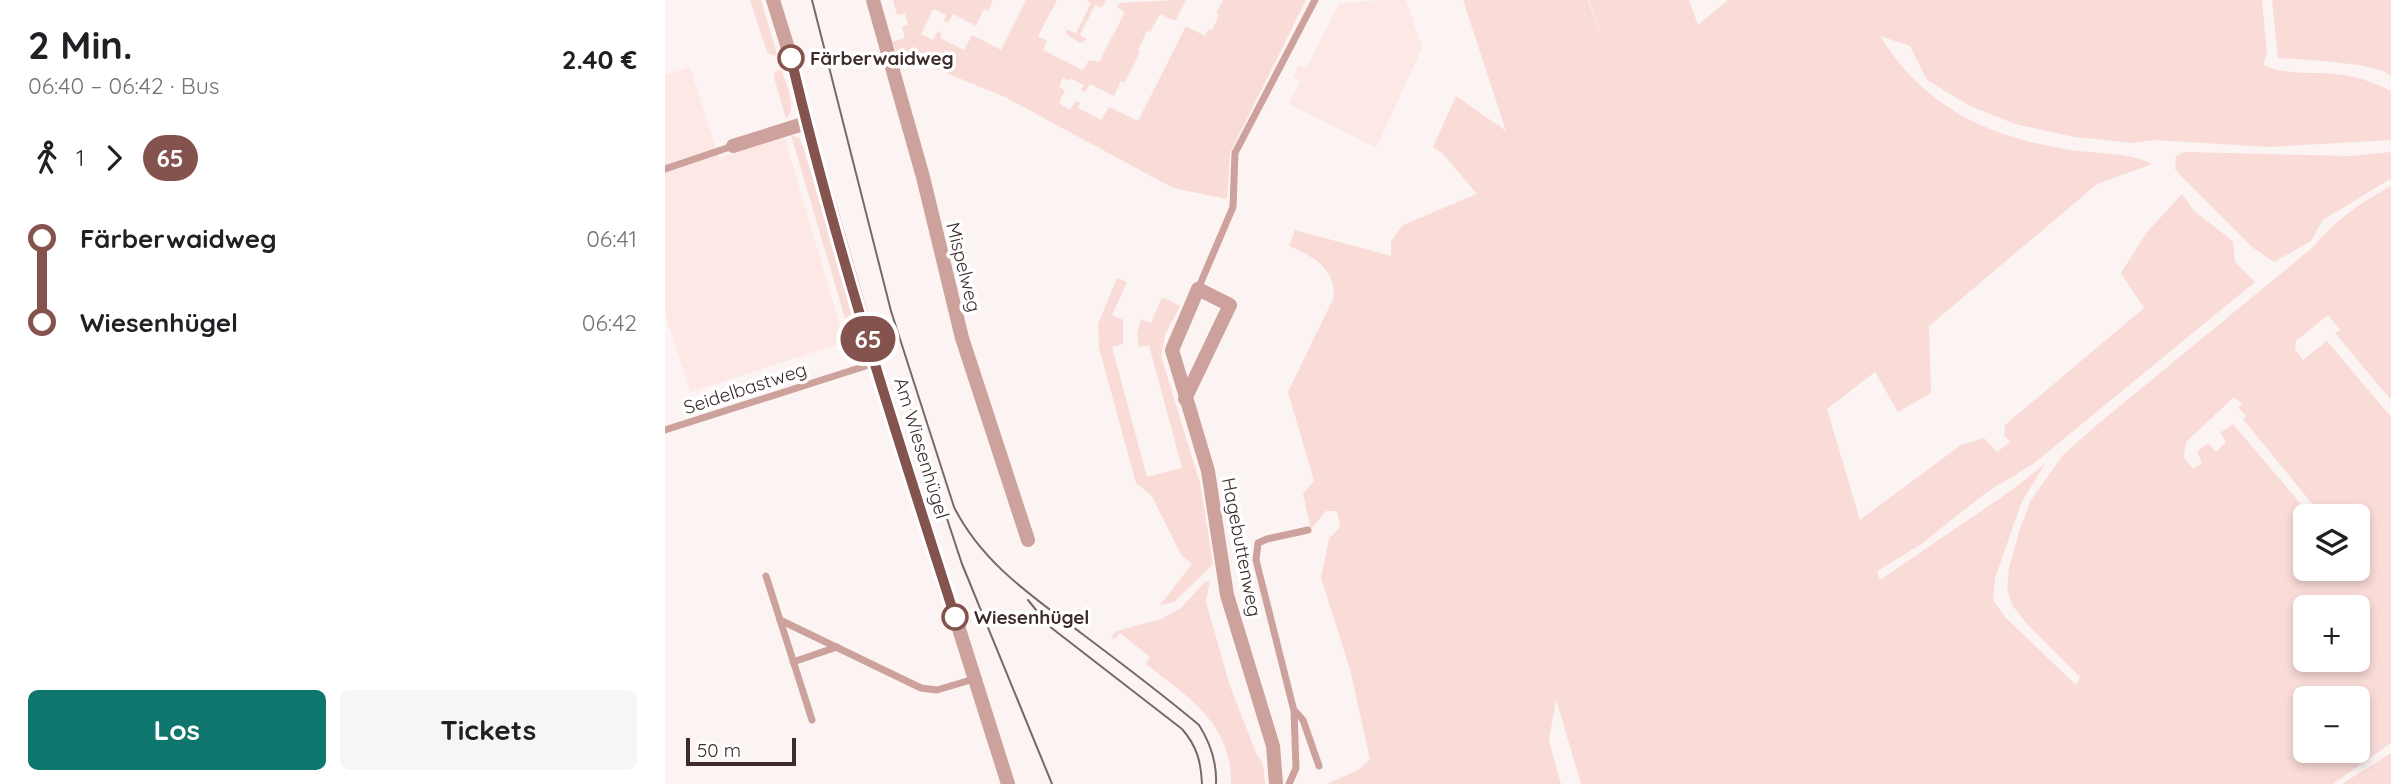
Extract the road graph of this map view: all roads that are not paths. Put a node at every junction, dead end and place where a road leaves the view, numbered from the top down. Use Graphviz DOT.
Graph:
graph roads {
  1 [pos="773,0"];
  2 [pos="873,0"];
  3 [pos="1315,0"];
  4 [pos="806,123"];
  5 [pos="733,146"];
  6 [pos="665,169"];
  7 [pos="1198,289"];
  8 [pos="875,363"];
  9 [pos="1185,399"];
  10 [pos="665,430"];
  11 [pos="1308,530"];
  12 [pos="1028,540"];
  13 [pos="766,576"];
  14 [pos="780,620"];
  15 [pos="838,647"];
  16 [pos="793,662"];
  17 [pos="975,679"];
  18 [pos="1294,711"];
  19 [pos="812,720"];
  20 [pos="1319,766"];
  21 [pos="1008,784"];
  22 [pos="1276,784"];
  23 [pos="1289,784"];
  1 -- 4 [label="street, Am Wiesenhügel"];
  2 -- 12 [label="street, Mispelweg"];
  3 -- 7 [label="lane, Hagebuttenweg"];
  4 -- 5 [label="street"];
  4 -- 8 [label="street, Am Wiesenhügel"];
  5 -- 6 [label="lane"];
  7 -- 9 [label="street, Hagebuttenweg"];
  7 -- 9 [label="street"];
  8 -- 10 [label="lane, Seidelbastweg"];
  8 -- 17 [label="street, Am Wiesenhügel"];
  9 -- 22 [label="street, Hagebuttenweg"];
  11 -- 18 [label="lane"];
  13 -- 14 [label="lane"];
  14 -- 15 [label="lane"];
  14 -- 16 [label="lane"];
  15 -- 16 [label="lane"];
  15 -- 17 [label="lane"];
  16 -- 19 [label="lane"];
  17 -- 21 [label="street, Am Wiesenhügel"];
  18 -- 20 [label="lane"];
  18 -- 23 [label="lane"];
}
